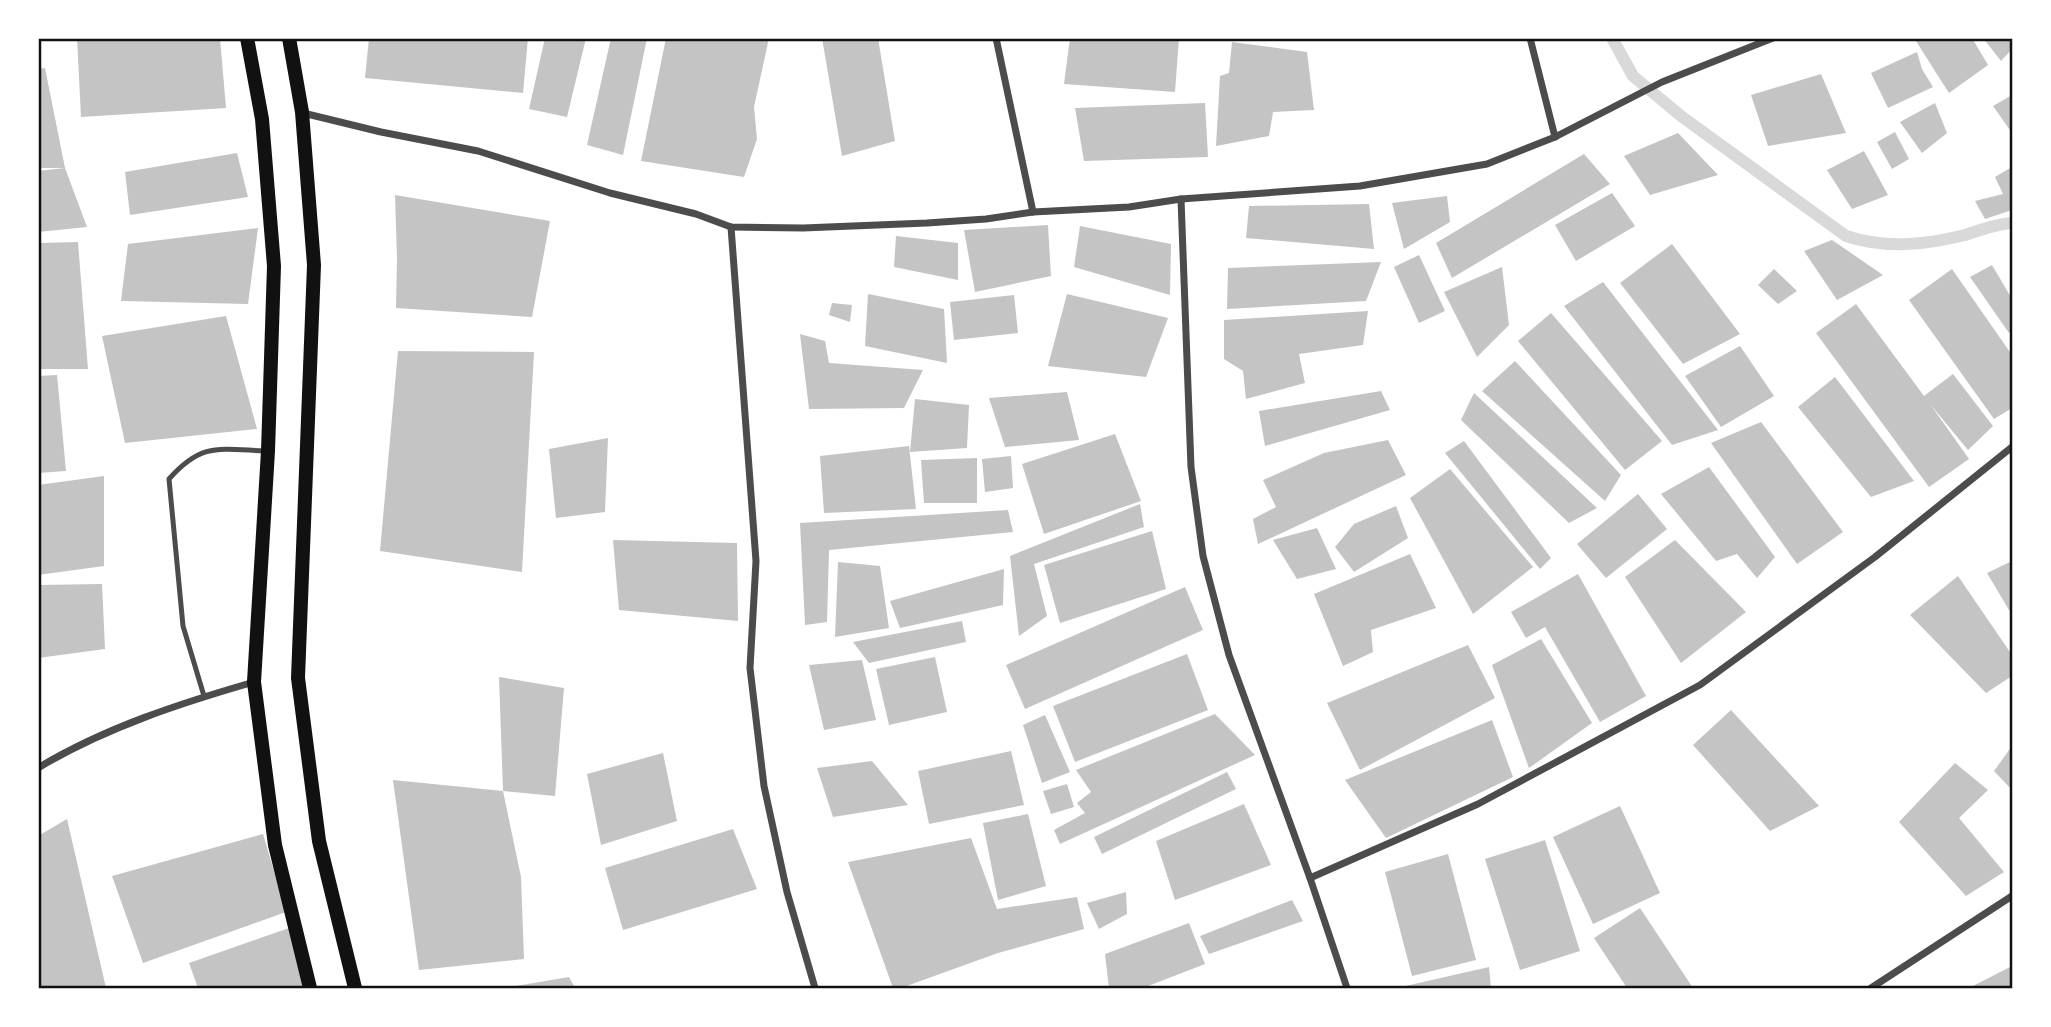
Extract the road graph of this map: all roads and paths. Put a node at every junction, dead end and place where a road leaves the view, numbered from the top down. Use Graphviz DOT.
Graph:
graph roads {
  1 [pos="247,38"];
  2 [pos="289,38"];
  3 [pos="996,38"];
  4 [pos="1530,38"];
  5 [pos="1773,38"];
  6 [pos="302,113"];
  7 [pos="1555,136"];
  8 [pos="1181,199"];
  9 [pos="1033,212"];
  10 [pos="731,228"];
  11 [pos="2012,447"];
  12 [pos="268,451"];
  13 [pos="254,682"];
  14 [pos="204,696"];
  15 [pos="38,768"];
  16 [pos="1310,878"];
  17 [pos="2012,896"];
  18 [pos="310,989"];
  19 [pos="355,989"];
  20 [pos="815,989"];
  21 [pos="1347,989"];
  22 [pos="1871,989"];
  1 -- 12 [label="main road"];
  2 -- 6 [label="main road"];
  3 -- 9 [label="street"];
  4 -- 7 [label="street"];
  5 -- 7 [label="street"];
  6 -- 10 [label="street"];
  6 -- 19 [label="main road"];
  7 -- 8 [label="street"];
  8 -- 9 [label="street"];
  8 -- 16 [label="street"];
  9 -- 10 [label="street"];
  10 -- 20 [label="street"];
  11 -- 16 [label="street"];
  12 -- 13 [label="main road"];
  12 -- 14 [label="lane"];
  13 -- 14 [label="street"];
  13 -- 18 [label="main road"];
  14 -- 15 [label="street"];
  16 -- 21 [label="street"];
  17 -- 22 [label="street"];
}
